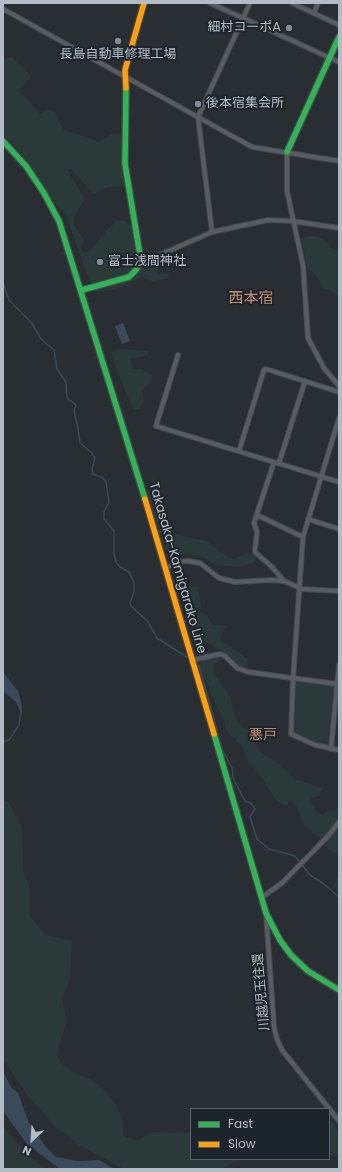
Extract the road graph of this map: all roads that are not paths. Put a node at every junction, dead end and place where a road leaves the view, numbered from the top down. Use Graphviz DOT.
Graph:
graph roads {
  1 [pos="144,3"];
  2 [pos="210,3"];
  3 [pos="250,3"];
  4 [pos="292,3"];
  5 [pos="318,3"];
  6 [pos="3,9"];
  7 [pos="314,13"];
  8 [pos="243,18"];
  9 [pos="339,25"];
  10 [pos="339,37"];
  11 [pos="330,57"];
  12 [pos="339,62"];
  13 [pos="126,76"];
  14 [pos="198,117"];
  15 [pos="3,141"];
  16 [pos="287,152"];
  17 [pos="339,161"];
  18 [pos="292,221"];
  19 [pos="339,228"];
  20 [pos="212,232"];
  21 [pos="141,262"];
  22 [pos="82,290"];
  23 [pos="178,355"];
  24 [pos="305,381"];
  25 [pos="339,386"];
  26 [pos="339,392"];
  27 [pos="339,418"];
  28 [pos="333,436"];
  29 [pos="339,438"];
  30 [pos="239,451"];
  31 [pos="274,462"];
  32 [pos="279,463"];
  33 [pos="321,477"];
  34 [pos="339,482"];
  35 [pos="257,515"];
  36 [pos="308,519"];
  37 [pos="339,529"];
  38 [pos="304,537"];
  39 [pos="166,568"];
  40 [pos="284,581"];
  41 [pos="300,588"];
  42 [pos="339,591"];
  43 [pos="193,660"];
  44 [pos="339,665"];
  45 [pos="293,679"];
  46 [pos="337,684"];
  47 [pos="337,698"];
  48 [pos="332,749"];
  49 [pos="339,750"];
  50 [pos="339,822"];
  51 [pos="261,898"];
  52 [pos="266,913"];
  53 [pos="339,990"];
  54 [pos="329,1108"];
  55 [pos="330,1109"];
  56 [pos="339,1120"];
  1 -- 13 [label="main road"];
  2 -- 8 [label="street"];
  3 -- 8 [label="street"];
  4 -- 7 [label="street"];
  5 -- 7 [label="street"];
  6 -- 13 [label="street"];
  7 -- 9 [label="street"];
  8 -- 11 [label="street"];
  8 -- 14 [label="street"];
  10 -- 11 [label="main road"];
  11 -- 12 [label="street"];
  11 -- 16 [label="main road"];
  13 -- 14 [label="street"];
  13 -- 21 [label="main road"];
  14 -- 16 [label="street"];
  14 -- 20 [label="street"];
  15 -- 22 [label="main road, Takasaka-Kamigarako Line"];
  16 -- 17 [label="street"];
  16 -- 18 [label="street"];
  18 -- 19 [label="street"];
  18 -- 20 [label="street"];
  18 -- 25 [label="street"];
  20 -- 21 [label="street"];
  21 -- 22 [label="main road"];
  22 -- 39 [label="main road, Takasaka-Kamigarako Line"];
  23 -- 30 [label="street"];
  24 -- 26 [label="street"];
  24 -- 30 [label="street"];
  24 -- 32 [label="street"];
  27 -- 28 [label="street"];
  28 -- 29 [label="street"];
  28 -- 33 [label="street"];
  30 -- 31 [label="street"];
  31 -- 32 [label="street"];
  31 -- 35 [label="street"];
  32 -- 33 [label="street"];
  33 -- 34 [label="street"];
  33 -- 36 [label="street"];
  35 -- 38 [label="street"];
  35 -- 40 [label="street"];
  36 -- 37 [label="street"];
  36 -- 38 [label="street"];
  38 -- 41 [label="street"];
  39 -- 40 [label="street"];
  39 -- 43 [label="main road, Takasaka-Kamigarako Line"];
  40 -- 41 [label="street"];
  41 -- 42 [label="street"];
  41 -- 45 [label="street"];
  43 -- 45 [label="street"];
  43 -- 51 [label="main road, Takasaka-Kamigarako Line"];
  44 -- 46 [label="street"];
  45 -- 46 [label="street"];
  45 -- 48 [label="street"];
  46 -- 47 [label="street"];
  47 -- 48 [label="street"];
  48 -- 49 [label="street"];
  50 -- 51 [label="street"];
  51 -- 52 [label="main road, Takasaka-Kamigarako Line"];
  52 -- 53 [label="main road, Takasaka-Kamigarako Line"];
  52 -- 54 [label="street, 川越児玉往還"];
  55 -- 56 [label="street, 川越児玉往還"];
}
